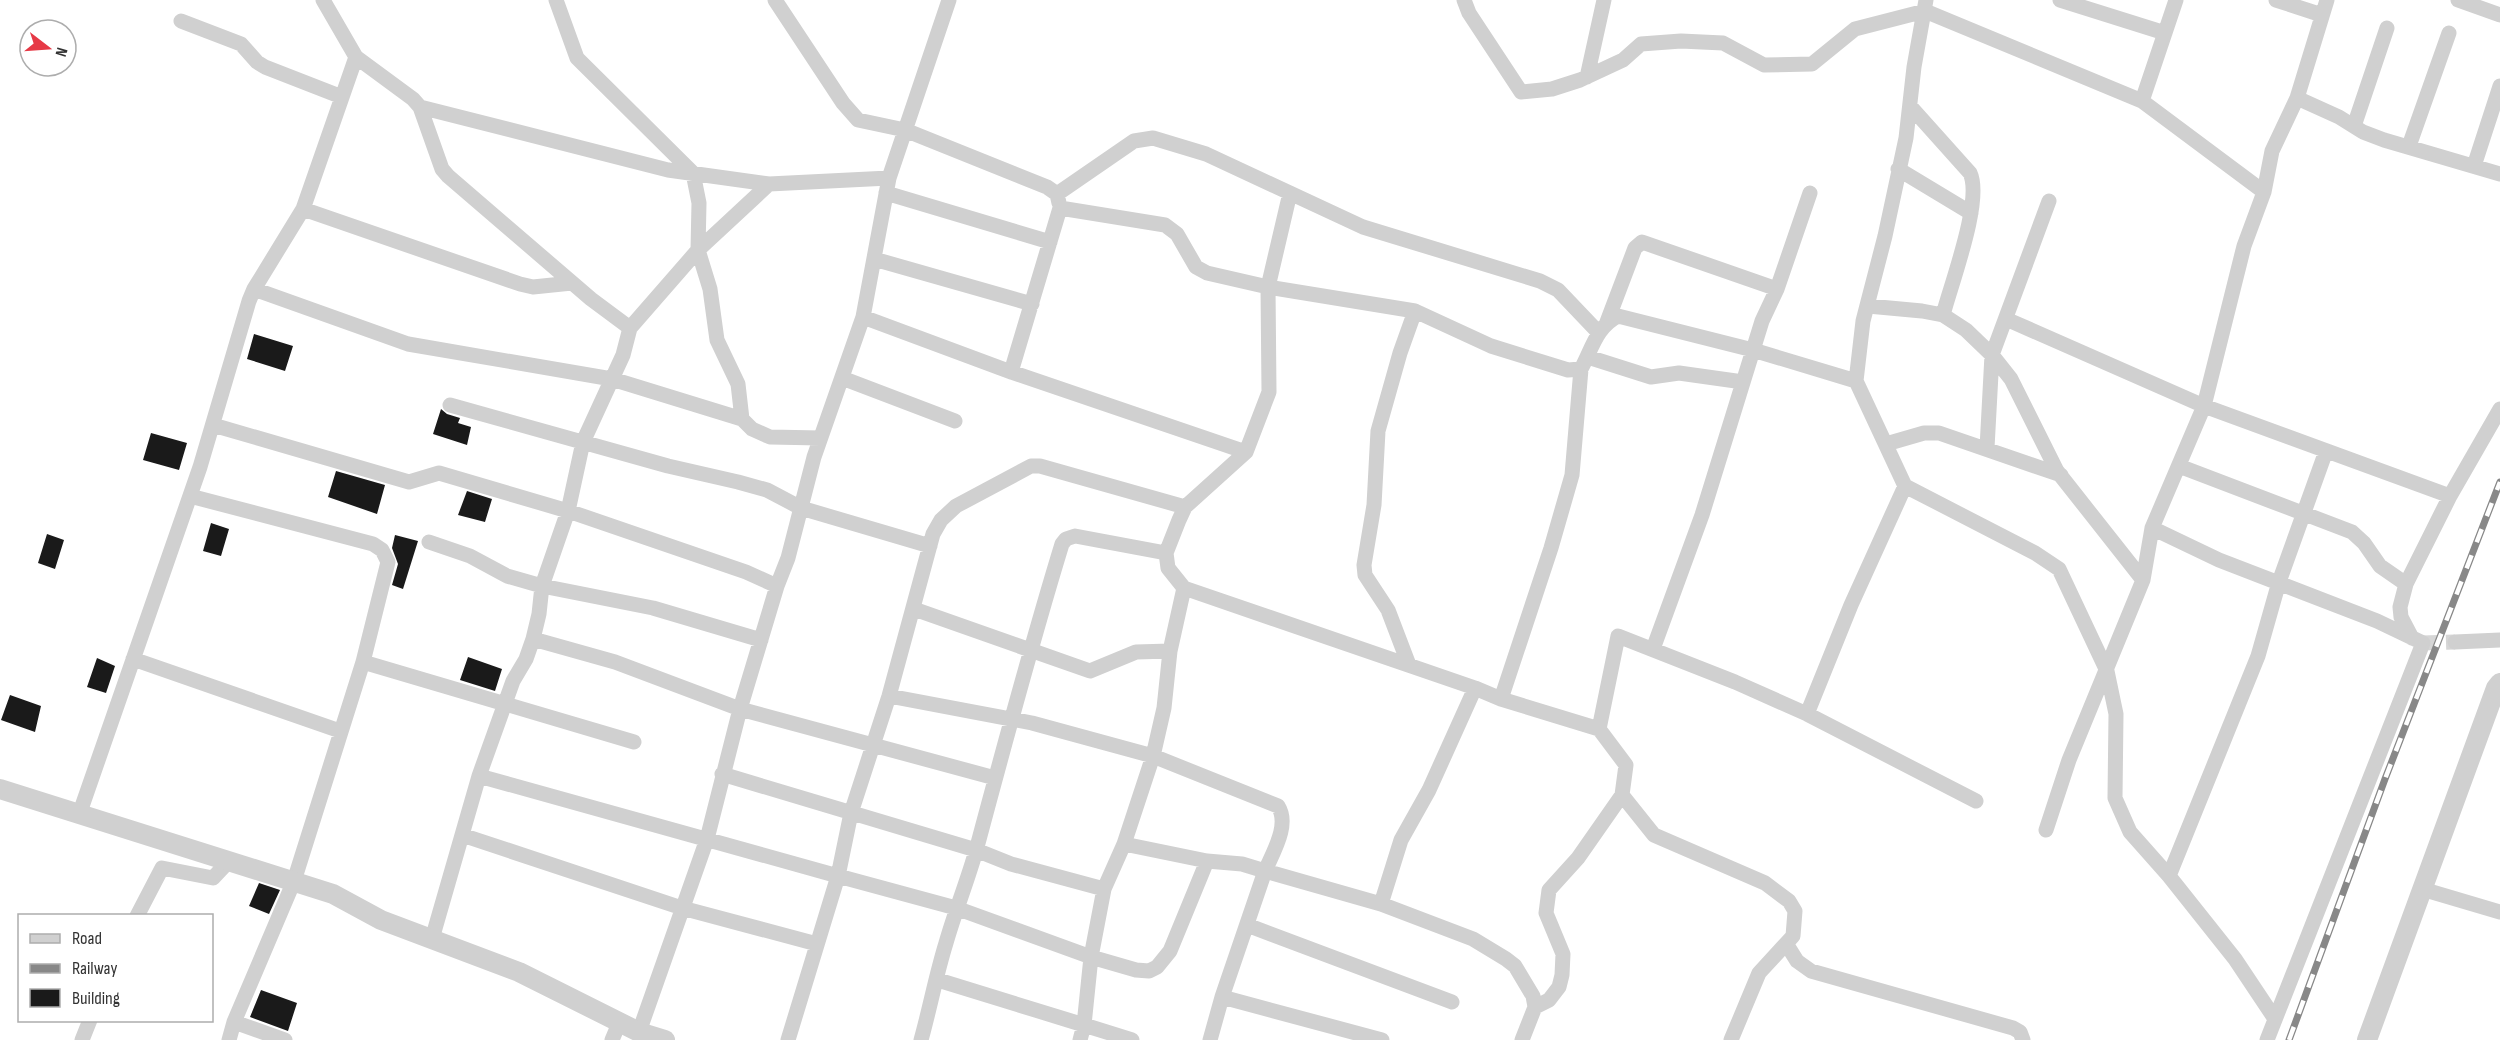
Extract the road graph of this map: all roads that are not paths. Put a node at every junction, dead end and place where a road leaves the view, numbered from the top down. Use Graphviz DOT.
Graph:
graph roads {
  1 [pos="322,0"];
  2 [pos="556,0"];
  3 [pos="775,0"];
  4 [pos="949,0"];
  5 [pos="1464,0"];
  6 [pos="1604,0"];
  7 [pos="2060,0"];
  8 [pos="2176,0"];
  9 [pos="2276,0"];
  10 [pos="2458,0"];
  11 [pos="1926,5"];
  12 [pos="2324,8"];
  13 [pos="2500,15"];
  14 [pos="181,21"];
  15 [pos="2387,28"];
  16 [pos="2165,33"];
  17 [pos="2450,33"];
  18 [pos="356,57"];
  19 [pos="1587,77"];
  20 [pos="2500,86"];
  21 [pos="342,97"];
  22 [pos="2297,98"];
  23 [pos="2142,101"];
  24 [pos="1910,106"];
  25 [pos="420,107"];
  26 [pos="2354,126"];
  27 [pos="905,130"];
  28 [pos="2409,146"];
  29 [pos="2474,166"];
  30 [pos="1898,169"];
  31 [pos="693,173"];
  32 [pos="2500,174"];
  33 [pos="889,178"];
  34 [pos="769,184"];
  35 [pos="2264,192"];
  36 [pos="886,193"];
  37 [pos="1290,193"];
  38 [pos="1810,193"];
  39 [pos="1059,201"];
  40 [pos="2049,201"];
  41 [pos="303,209"];
  42 [pos="1971,213"];
  43 [pos="1050,242"];
  44 [pos="698,250"];
  45 [pos="874,259"];
  46 [pos="572,282"];
  47 [pos="1268,286"];
  48 [pos="254,289"];
  49 [pos="1777,289"];
  50 [pos="1032,304"];
  51 [pos="1868,306"];
  52 [pos="1415,311"];
  53 [pos="1943,315"];
  54 [pos="863,317"];
  55 [pos="2006,319"];
  56 [pos="1603,327"];
  57 [pos="630,328"];
  58 [pos="1753,350"];
  59 [pos="1992,355"];
  60 [pos="1584,363"];
  61 [pos="1011,372"];
  62 [pos="842,378"];
  63 [pos="612,379"];
  64 [pos="1856,381"];
  65 [pos="1743,382"];
  66 [pos="450,405"];
  67 [pos="2204,406"];
  68 [pos="2500,409"];
  69 [pos="742,419"];
  70 [pos="955,421"];
  71 [pos="213,425"];
  72 [pos="820,438"];
  73 [pos="583,442"];
  74 [pos="1886,444"];
  75 [pos="1986,448"];
  76 [pos="2326,451"];
  77 [pos="1246,452"];
  78 [pos="2179,466"];
  79 [pos="2061,475"];
  80 [pos="1905,486"];
  81 [pos="190,496"];
  82 [pos="2450,496"];
  83 [pos="1185,507"];
  84 [pos="801,508"];
  85 [pos="568,511"];
  86 [pos="2305,514"];
  87 [pos="2152,528"];
  88 [pos="429,542"];
  89 [pos="930,546"];
  90 [pos="1166,553"];
  91 [pos="2143,579"];
  92 [pos="2279,582"];
  93 [pos="2406,584"];
  94 [pos="542,586"];
  95 [pos="777,586"];
  96 [pos="1184,588"];
  97 [pos="914,609"];
  98 [pos="2412,638"];
  99 [pos="532,639"];
  100 [pos="761,640"];
  101 [pos="2500,640"];
  102 [pos="2456,642"];
  103 [pos="1653,649"];
  104 [pos="1030,650"];
  105 [pos="1170,651"];
  106 [pos="133,659"];
  107 [pos="363,662"];
  108 [pos="1409,665"];
  109 [pos="2107,671"];
  110 [pos="2500,683"];
  111 [pos="1475,688"];
  112 [pos="889,696"];
  113 [pos="1501,699"];
  114 [pos="504,706"];
  115 [pos="740,709"];
  116 [pos="1807,714"];
  117 [pos="1009,721"];
  118 [pos="1599,729"];
  119 [pos="340,731"];
  120 [pos="634,742"];
  121 [pos="873,744"];
  122 [pos="1153,756"];
  123 [pos="722,774"];
  124 [pos="479,776"];
  125 [pos="995,778"];
  126 [pos="0,789"];
  127 [pos="1622,795"];
  128 [pos="1976,801"];
  129 [pos="851,813"];
  130 [pos="79,816"];
  131 [pos="2046,830"];
  132 [pos="462,836"];
  133 [pos="707,839"];
  134 [pos="1124,844"];
  135 [pos="976,850"];
  136 [pos="229,861"];
  137 [pos="1207,861"];
  138 [pos="1265,871"];
  139 [pos="838,876"];
  140 [pos="2169,876"];
  141 [pos="294,881"];
  142 [pos="1104,889"];
  143 [pos="2422,889"];
  144 [pos="1381,904"];
  145 [pos="682,908"];
  146 [pos="956,908"];
  147 [pos="2500,912"];
  148 [pos="138,914"];
  149 [pos="1246,925"];
  150 [pos="432,939"];
  151 [pos="817,944"];
  152 [pos="1786,945"];
  153 [pos="1091,957"];
  154 [pos="938,980"];
  155 [pos="1222,997"];
  156 [pos="1452,1002"];
  157 [pos="1535,1007"];
  158 [pos="2275,1019"];
  159 [pos="620,1021"];
  160 [pos="89,1022"];
  161 [pos="234,1022"];
  162 [pos="639,1032"];
  163 [pos="1082,1033"];
  164 [pos="82,1040"];
  165 [pos="229,1040"];
  166 [pos="285,1040"];
  167 [pos="612,1040"];
  168 [pos="665,1040"];
  169 [pos="788,1040"];
  170 [pos="921,1040"];
  171 [pos="1132,1040"];
  172 [pos="1210,1040"];
  173 [pos="1382,1040"];
  174 [pos="1522,1040"];
  175 [pos="1731,1040"];
  176 [pos="2023,1040"];
  177 [pos="2267,1040"];
  178 [pos="2367,1040"];
  1 -- 18 [label="street"];
  2 -- 31 [label="street"];
  3 -- 27 [label="street"];
  4 -- 27 [label="street"];
  5 -- 19 [label="street"];
  6 -- 19 [label="street"];
  7 -- 16 [label="street"];
  8 -- 16 [label="street"];
  9 -- 12 [label="street"];
  10 -- 13 [label="street"];
  11 -- 19 [label="street"];
  11 -- 23 [label="street"];
  11 -- 24 [label="street"];
  12 -- 22 [label="street"];
  14 -- 21 [label="street"];
  15 -- 26 [label="street"];
  16 -- 23 [label="street"];
  17 -- 28 [label="street"];
  18 -- 21 [label="street"];
  18 -- 25 [label="street"];
  20 -- 29 [label="street"];
  21 -- 41 [label="street"];
  22 -- 26 [label="street"];
  22 -- 35 [label="street"];
  23 -- 35 [label="street"];
  24 -- 30 [label="street"];
  24 -- 42 [label="street"];
  25 -- 31 [label="street"];
  25 -- 46 [label="street"];
  26 -- 28 [label="street"];
  27 -- 33 [label="street"];
  27 -- 39 [label="street"];
  28 -- 29 [label="street"];
  29 -- 32 [label="street"];
  30 -- 42 [label="street"];
  30 -- 51 [label="street"];
  31 -- 34 [label="street"];
  31 -- 44 [label="street"];
  33 -- 34 [label="street"];
  33 -- 36 [label="street"];
  34 -- 44 [label="street"];
  35 -- 67 [label="street"];
  36 -- 43 [label="street"];
  36 -- 45 [label="street"];
  37 -- 39 [label="street"];
  37 -- 47 [label="street"];
  37 -- 56 [label="street"];
  38 -- 49 [label="street"];
  39 -- 43 [label="street"];
  39 -- 47 [label="street"];
  40 -- 55 [label="street"];
  41 -- 46 [label="street"];
  41 -- 48 [label="street"];
  42 -- 53 [label="street"];
  43 -- 50 [label="street"];
  44 -- 57 [label="street"];
  44 -- 69 [label="street"];
  45 -- 50 [label="street"];
  45 -- 54 [label="street"];
  46 -- 57 [label="street"];
  47 -- 52 [label="street"];
  47 -- 77 [label="street"];
  48 -- 63 [label="street"];
  48 -- 71 [label="street"];
  49 -- 56 [label="street"];
  49 -- 58 [label="street"];
  50 -- 61 [label="street"];
  51 -- 53 [label="street"];
  51 -- 64 [label="street"];
  52 -- 60 [label="street"];
  52 -- 108 [label="street"];
  53 -- 59 [label="street"];
  54 -- 61 [label="street"];
  54 -- 62 [label="street"];
  55 -- 59 [label="street"];
  55 -- 67 [label="street"];
  56 -- 58 [label="street"];
  56 -- 60 [label="street"];
  57 -- 63 [label="street"];
  58 -- 64 [label="street"];
  58 -- 65 [label="street"];
  59 -- 75 [label="street"];
  59 -- 79 [label="street"];
  60 -- 65 [label="street"];
  60 -- 113 [label="street"];
  61 -- 77 [label="street"];
  62 -- 70 [label="street"];
  62 -- 72 [label="street"];
  63 -- 69 [label="street"];
  63 -- 73 [label="street"];
  64 -- 74 [label="street"];
  65 -- 103 [label="street"];
  66 -- 73 [label="street"];
  67 -- 76 [label="street"];
  67 -- 78 [label="street"];
  68 -- 82 [label="street"];
  69 -- 72 [label="street"];
  71 -- 81 [label="street"];
  71 -- 85 [label="street"];
  72 -- 84 [label="street"];
  73 -- 84 [label="street"];
  73 -- 85 [label="street"];
  74 -- 75 [label="street"];
  74 -- 80 [label="street"];
  75 -- 79 [label="street"];
  76 -- 82 [label="street"];
  76 -- 86 [label="street"];
  77 -- 83 [label="street"];
  78 -- 86 [label="street"];
  78 -- 87 [label="street"];
  79 -- 91 [label="street"];
  80 -- 109 [label="street"];
  80 -- 116 [label="street"];
  81 -- 106 [label="street"];
  81 -- 107 [label="street"];
  82 -- 93 [label="street"];
  83 -- 89 [label="street"];
  83 -- 90 [label="street"];
  84 -- 89 [label="street"];
  84 -- 95 [label="street"];
  85 -- 94 [label="street"];
  85 -- 95 [label="street"];
  86 -- 92 [label="street"];
  86 -- 93 [label="street"];
  87 -- 91 [label="street"];
  87 -- 92 [label="street"];
  88 -- 94 [label="street"];
  89 -- 97 [label="street"];
  90 -- 96 [label="street"];
  90 -- 104 [label="street"];
  91 -- 109 [label="street"];
  92 -- 98 [label="street"];
  92 -- 140 [label="street"];
  93 -- 98 [label="street"];
  94 -- 99 [label="street"];
  94 -- 100 [label="street"];
  95 -- 100 [label="street"];
  96 -- 105 [label="street"];
  96 -- 108 [label="street"];
  97 -- 104 [label="street"];
  97 -- 112 [label="street"];
  98 -- 158 [label="street"];
  99 -- 114 [label="street"];
  99 -- 115 [label="street"];
  100 -- 115 [label="street"];
  101 -- 102 [label="street"];
  103 -- 116 [label="street"];
  103 -- 118 [label="street"];
  104 -- 105 [label="street"];
  104 -- 117 [label="street"];
  105 -- 122 [label="street"];
  106 -- 119 [label="street"];
  106 -- 130 [label="street"];
  107 -- 114 [label="street"];
  107 -- 119 [label="street"];
  108 -- 111 [label="street"];
  109 -- 131 [label="street"];
  109 -- 140 [label="street"];
  110 -- 143 [label="street"];
  111 -- 113 [label="street"];
  111 -- 144 [label="street"];
  112 -- 117 [label="street"];
  112 -- 121 [label="street"];
  113 -- 118 [label="street"];
  114 -- 120 [label="street"];
  114 -- 124 [label="street"];
  115 -- 121 [label="street"];
  115 -- 123 [label="street"];
  116 -- 128 [label="street"];
  117 -- 122 [label="street"];
  117 -- 125 [label="street"];
  118 -- 127 [label="street"];
  119 -- 141 [label="street"];
  121 -- 125 [label="street"];
  121 -- 129 [label="street"];
  122 -- 134 [label="street"];
  122 -- 138 [label="street"];
  123 -- 129 [label="street"];
  123 -- 133 [label="street"];
  124 -- 132 [label="street"];
  124 -- 133 [label="street"];
  125 -- 135 [label="street"];
  126 -- 130 [label="street"];
  127 -- 152 [label="street"];
  127 -- 157 [label="street"];
  129 -- 135 [label="street"];
  129 -- 139 [label="street"];
  130 -- 136 [label="street"];
  132 -- 145 [label="street"];
  132 -- 150 [label="street"];
  133 -- 139 [label="street"];
  133 -- 145 [label="street"];
  134 -- 137 [label="street"];
  134 -- 142 [label="street"];
  135 -- 142 [label="street"];
  135 -- 146 [label="street"];
  136 -- 141 [label="street"];
  136 -- 148 [label="street"];
  137 -- 138 [label="street"];
  137 -- 153 [label="street"];
  138 -- 144 [label="street"];
  138 -- 149 [label="street"];
  139 -- 146 [label="street"];
  139 -- 151 [label="street"];
  140 -- 158 [label="street"];
  141 -- 150 [label="street"];
  141 -- 161 [label="street"];
  142 -- 153 [label="street"];
  143 -- 147 [label="street"];
  143 -- 178 [label="street"];
  144 -- 157 [label="street"];
  145 -- 151 [label="street"];
  145 -- 162 [label="street"];
  146 -- 153 [label="street"];
  146 -- 154 [label="street"];
  149 -- 155 [label="street"];
  149 -- 156 [label="street"];
  150 -- 159 [label="street"];
  151 -- 169 [label="street"];
  152 -- 175 [label="street"];
  152 -- 176 [label="street"];
  153 -- 163 [label="street"];
  154 -- 163 [label="street"];
  154 -- 170 [label="street"];
  155 -- 172 [label="street"];
  155 -- 173 [label="street"];
  157 -- 174 [label="street"];
  158 -- 177 [label="street"];
  159 -- 162 [label="street"];
  159 -- 167 [label="street"];
  160 -- 164 [label="street"];
  161 -- 165 [label="street"];
  161 -- 166 [label="street"];
  162 -- 168 [label="street"];
  163 -- 171 [label="street"];
}
